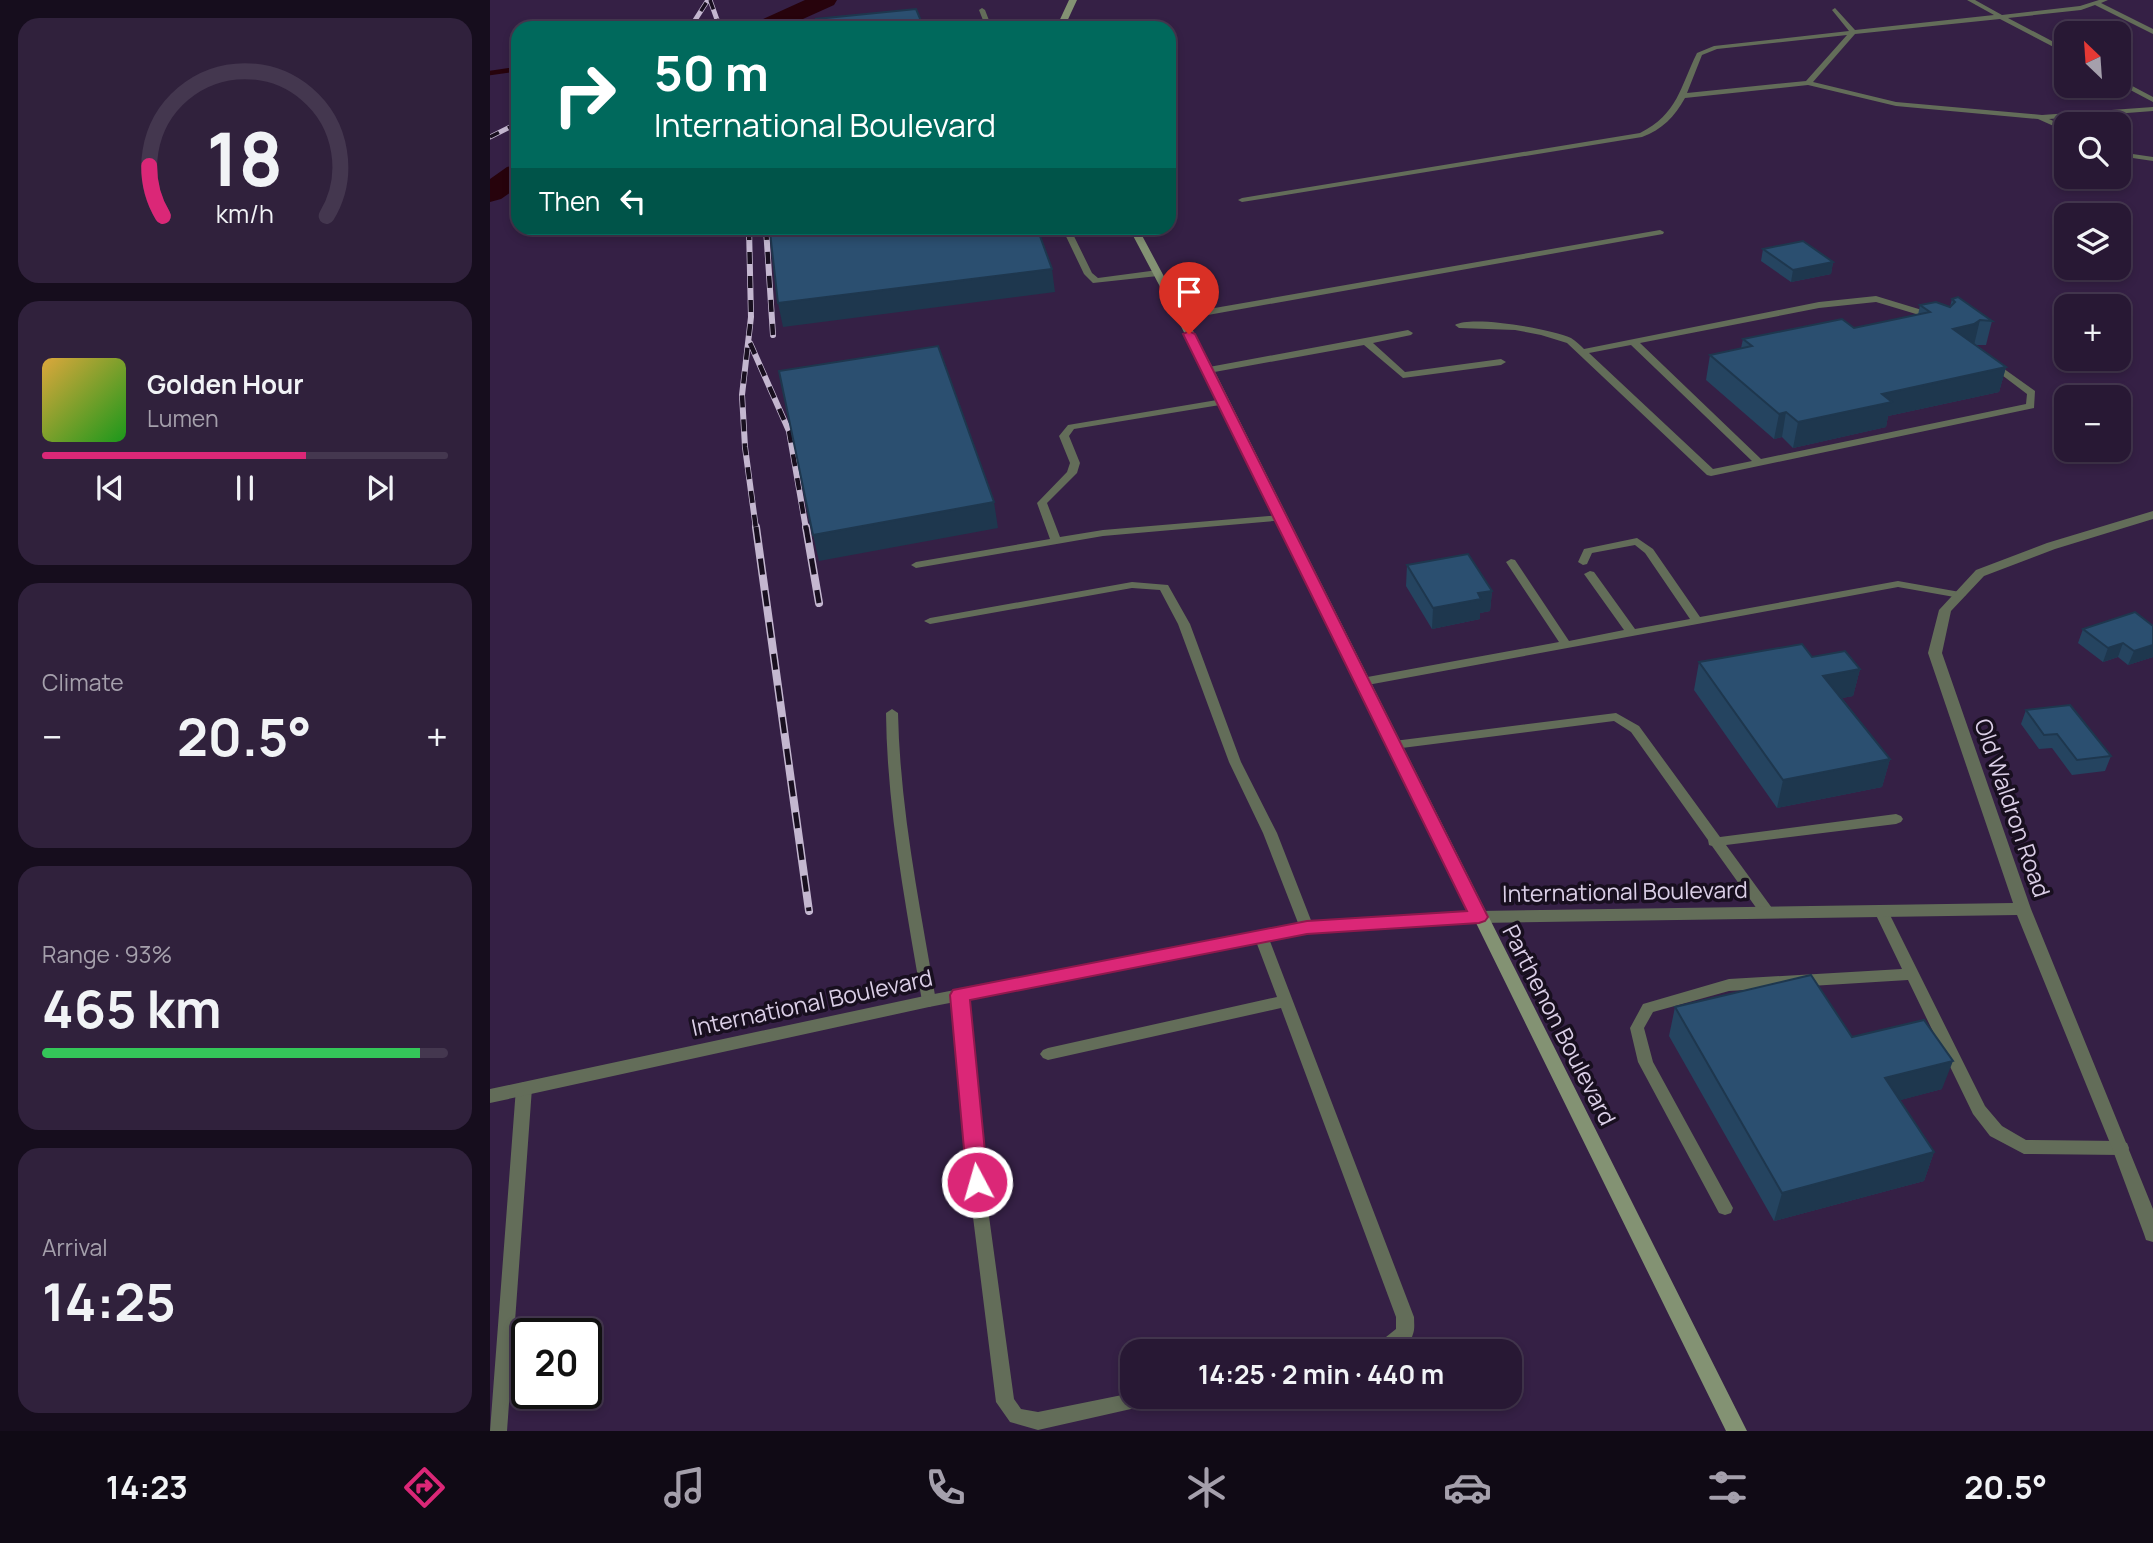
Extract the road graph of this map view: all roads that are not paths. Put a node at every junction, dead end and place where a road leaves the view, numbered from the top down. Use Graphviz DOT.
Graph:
graph roads {
  1 [pos="1073,0"];
  2 [pos="1970,0"];
  3 [pos="2105,0"];
  4 [pos="2097,4"];
  5 [pos="982,10"];
  6 [pos="1835,10"];
  7 [pos="2003,16"];
  8 [pos="986,21"];
  9 [pos="1063,21"];
  10 [pos="1853,32"];
  11 [pos="2153,32"];
  12 [pos="2054,45"];
  13 [pos="1808,82"];
  14 [pos="2132,88"];
  15 [pos="1681,96"];
  16 [pos="2153,100"];
  17 [pos="2153,109"];
  18 [pos="2040,117"];
  19 [pos="2054,124"];
  20 [pos="2131,156"];
  21 [pos="2153,159"];
  22 [pos="1242,200"];
  23 [pos="1660,232"];
  24 [pos="1069,235"];
  25 [pos="1137,235"];
  26 [pos="1158,273"];
  27 [pos="1180,317"];
  28 [pos="1459,325"];
  29 [pos="1941,326"];
  30 [pos="1408,333"];
  31 [pos="1366,342"];
  32 [pos="1633,342"];
  33 [pos="1582,352"];
  34 [pos="1985,357"];
  35 [pos="1501,362"];
  36 [pos="1209,370"];
  37 [pos="1223,402"];
  38 [pos="1759,463"];
  39 [pos="2153,515"];
  40 [pos="1281,518"];
  41 [pos="1056,540"];
  42 [pos="1585,557"];
  43 [pos="1511,562"];
  44 [pos="916,565"];
  45 [pos="1590,574"];
  46 [pos="1959,595"];
  47 [pos="930,621"];
  48 [pos="1697,621"];
  49 [pos="1632,633"];
  50 [pos="1566,645"];
  51 [pos="1362,682"];
  52 [pos="892,713"];
  53 [pos="1394,746"];
  54 [pos="1896,819"];
  55 [pos="1714,842"];
  56 [pos="2023,909"];
  57 [pos="1881,911"];
  58 [pos="1767,912"];
  59 [pos="1479,917"];
  60 [pos="1307,928"];
  61 [pos="1261,936"];
  62 [pos="1912,974"];
  63 [pos="960,995"];
  64 [pos="929,1001"];
  65 [pos="1285,1001"];
  66 [pos="1048,1054"];
  67 [pos="524,1088"];
  68 [pos="490,1096"];
  69 [pos="2121,1148"];
  70 [pos="1725,1208"];
  71 [pos="2153,1234"];
  72 [pos="1397,1339"];
  73 [pos="1120,1404"];
  74 [pos="498,1431"];
  75 [pos="1737,1431"];
  1 -- 9 [label="main road"];
  2 -- 7 [label="lane"];
  3 -- 4 [label="lane"];
  4 -- 7 [label="lane"];
  4 -- 11 [label="lane"];
  5 -- 8 [label="lane"];
  6 -- 10 [label="lane"];
  7 -- 10 [label="lane"];
  7 -- 12 [label="lane"];
  10 -- 13 [label="lane"];
  10 -- 15 [label="lane"];
  13 -- 15 [label="lane"];
  13 -- 18 [label="lane"];
  14 -- 16 [label="lane"];
  15 -- 22 [label="lane"];
  17 -- 18 [label="lane"];
  18 -- 19 [label="lane"];
  20 -- 21 [label="lane"];
  23 -- 27 [label="lane"];
  24 -- 26 [label="lane"];
  25 -- 26 [label="main road, Parthenon Boulevard"];
  26 -- 27 [label="main road, Parthenon Boulevard"];
  27 -- 36 [label="main road, Parthenon Boulevard"];
  28 -- 33 [label="lane"];
  29 -- 32 [label="lane"];
  30 -- 31 [label="lane"];
  31 -- 35 [label="lane"];
  31 -- 36 [label="lane"];
  32 -- 33 [label="lane"];
  32 -- 38 [label="lane"];
  33 -- 38 [label="lane"];
  34 -- 38 [label="lane"];
  36 -- 37 [label="main road, Parthenon Boulevard"];
  37 -- 40 [label="main road, Parthenon Boulevard"];
  37 -- 41 [label="lane"];
  39 -- 46 [label="street, Old Waldron Road"];
  40 -- 41 [label="lane"];
  40 -- 51 [label="main road, Parthenon Boulevard"];
  41 -- 44 [label="lane"];
  42 -- 48 [label="lane"];
  43 -- 50 [label="lane"];
  45 -- 49 [label="lane"];
  46 -- 48 [label="lane"];
  46 -- 56 [label="street, Old Waldron Road"];
  47 -- 60 [label="lane"];
  48 -- 49 [label="lane"];
  49 -- 50 [label="lane"];
  50 -- 51 [label="lane"];
  51 -- 53 [label="main road, Parthenon Boulevard"];
  52 -- 64 [label="lane"];
  53 -- 55 [label="lane"];
  53 -- 59 [label="main road, Parthenon Boulevard"];
  54 -- 55 [label="lane"];
  55 -- 58 [label="lane"];
  56 -- 57 [label="street, International Boulevard"];
  56 -- 69 [label="street, Old Waldron Road"];
  57 -- 58 [label="street, International Boulevard"];
  57 -- 62 [label="lane"];
  58 -- 59 [label="street, International Boulevard"];
  59 -- 60 [label="street, International Boulevard"];
  59 -- 75 [label="main road, Parthenon Boulevard"];
  60 -- 61 [label="street, International Boulevard"];
  61 -- 63 [label="street, International Boulevard"];
  61 -- 65 [label="lane"];
  62 -- 69 [label="lane"];
  62 -- 70 [label="lane"];
  63 -- 64 [label="street, International Boulevard"];
  63 -- 73 [label="lane"];
  64 -- 67 [label="street, International Boulevard"];
  65 -- 66 [label="lane"];
  65 -- 72 [label="lane"];
  67 -- 68 [label="street, International Boulevard"];
  67 -- 74 [label="lane"];
  69 -- 71 [label="street, Old Waldron Road"];
}
